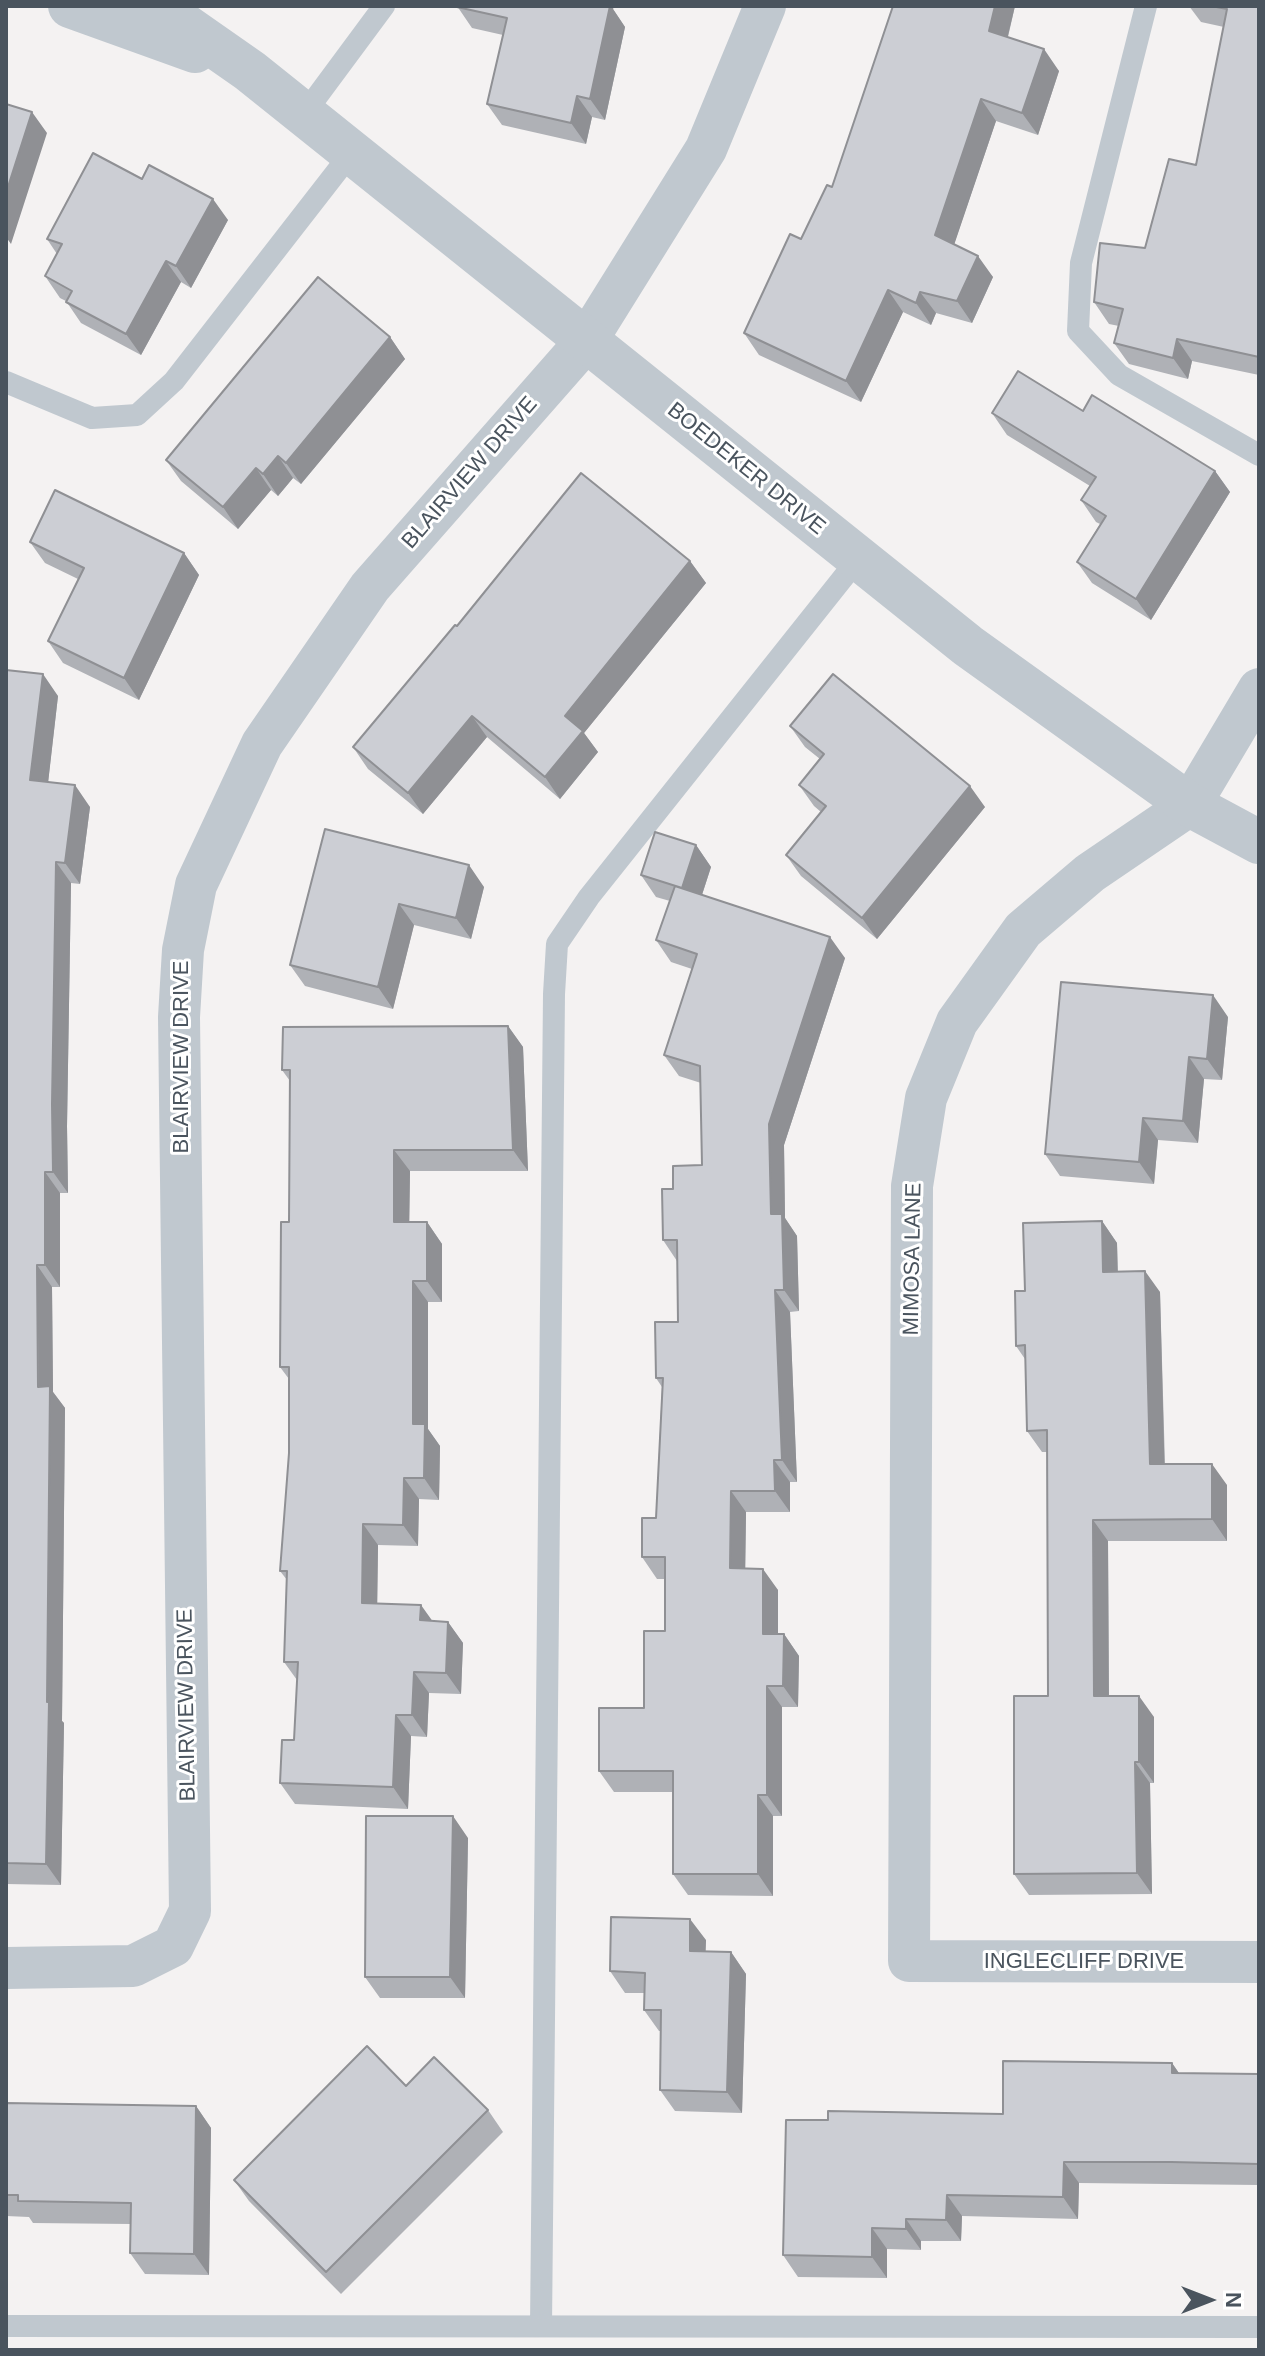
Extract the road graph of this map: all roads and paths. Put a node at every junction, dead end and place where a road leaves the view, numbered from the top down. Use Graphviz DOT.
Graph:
graph roads {
  1 [pos="70,6"];
  2 [pos="157,6"];
  3 [pos="384,6"];
  4 [pos="765,6"];
  5 [pos="1146,6"];
  6 [pos="250,71"];
  7 [pos="304,114"];
  8 [pos="352,152"];
  9 [pos="587,340"];
  10 [pos="6,382"];
  11 [pos="1259,455"];
  12 [pos="858,559"];
  13 [pos="1259,689"];
  14 [pos="1190,805"];
  15 [pos="1259,842"];
  16 [pos="909,1961"];
  17 [pos="1259,1962"];
  18 [pos="6,1968"];
  19 [pos="6,2326"];
  20 [pos="541,2326"];
  21 [pos="1259,2327"];
  1 -- 6 [label="street, BOEDEKER DRIVE"];
  2 -- 6 [label="street, BOEDEKER DRIVE"];
  3 -- 7 [label="lane"];
  4 -- 9 [label="street, BLAIRVIEW DRIVE"];
  5 -- 11 [label="lane"];
  6 -- 7 [label="street, BOEDEKER DRIVE"];
  7 -- 8 [label="street, BOEDEKER DRIVE"];
  8 -- 9 [label="street, BOEDEKER DRIVE"];
  8 -- 10 [label="lane"];
  9 -- 12 [label="street, BOEDEKER DRIVE"];
  9 -- 18 [label="street, BLAIRVIEW DRIVE"];
  12 -- 14 [label="street, BOEDEKER DRIVE"];
  12 -- 20 [label="lane"];
  13 -- 14 [label="street, MIMOSA LANE"];
  14 -- 15 [label="street, BOEDEKER DRIVE"];
  14 -- 16 [label="street, MIMOSA LANE"];
  16 -- 17 [label="street, INGLECLIFF DRIVE"];
  19 -- 20 [label="lane"];
  20 -- 21 [label="lane"];
}
